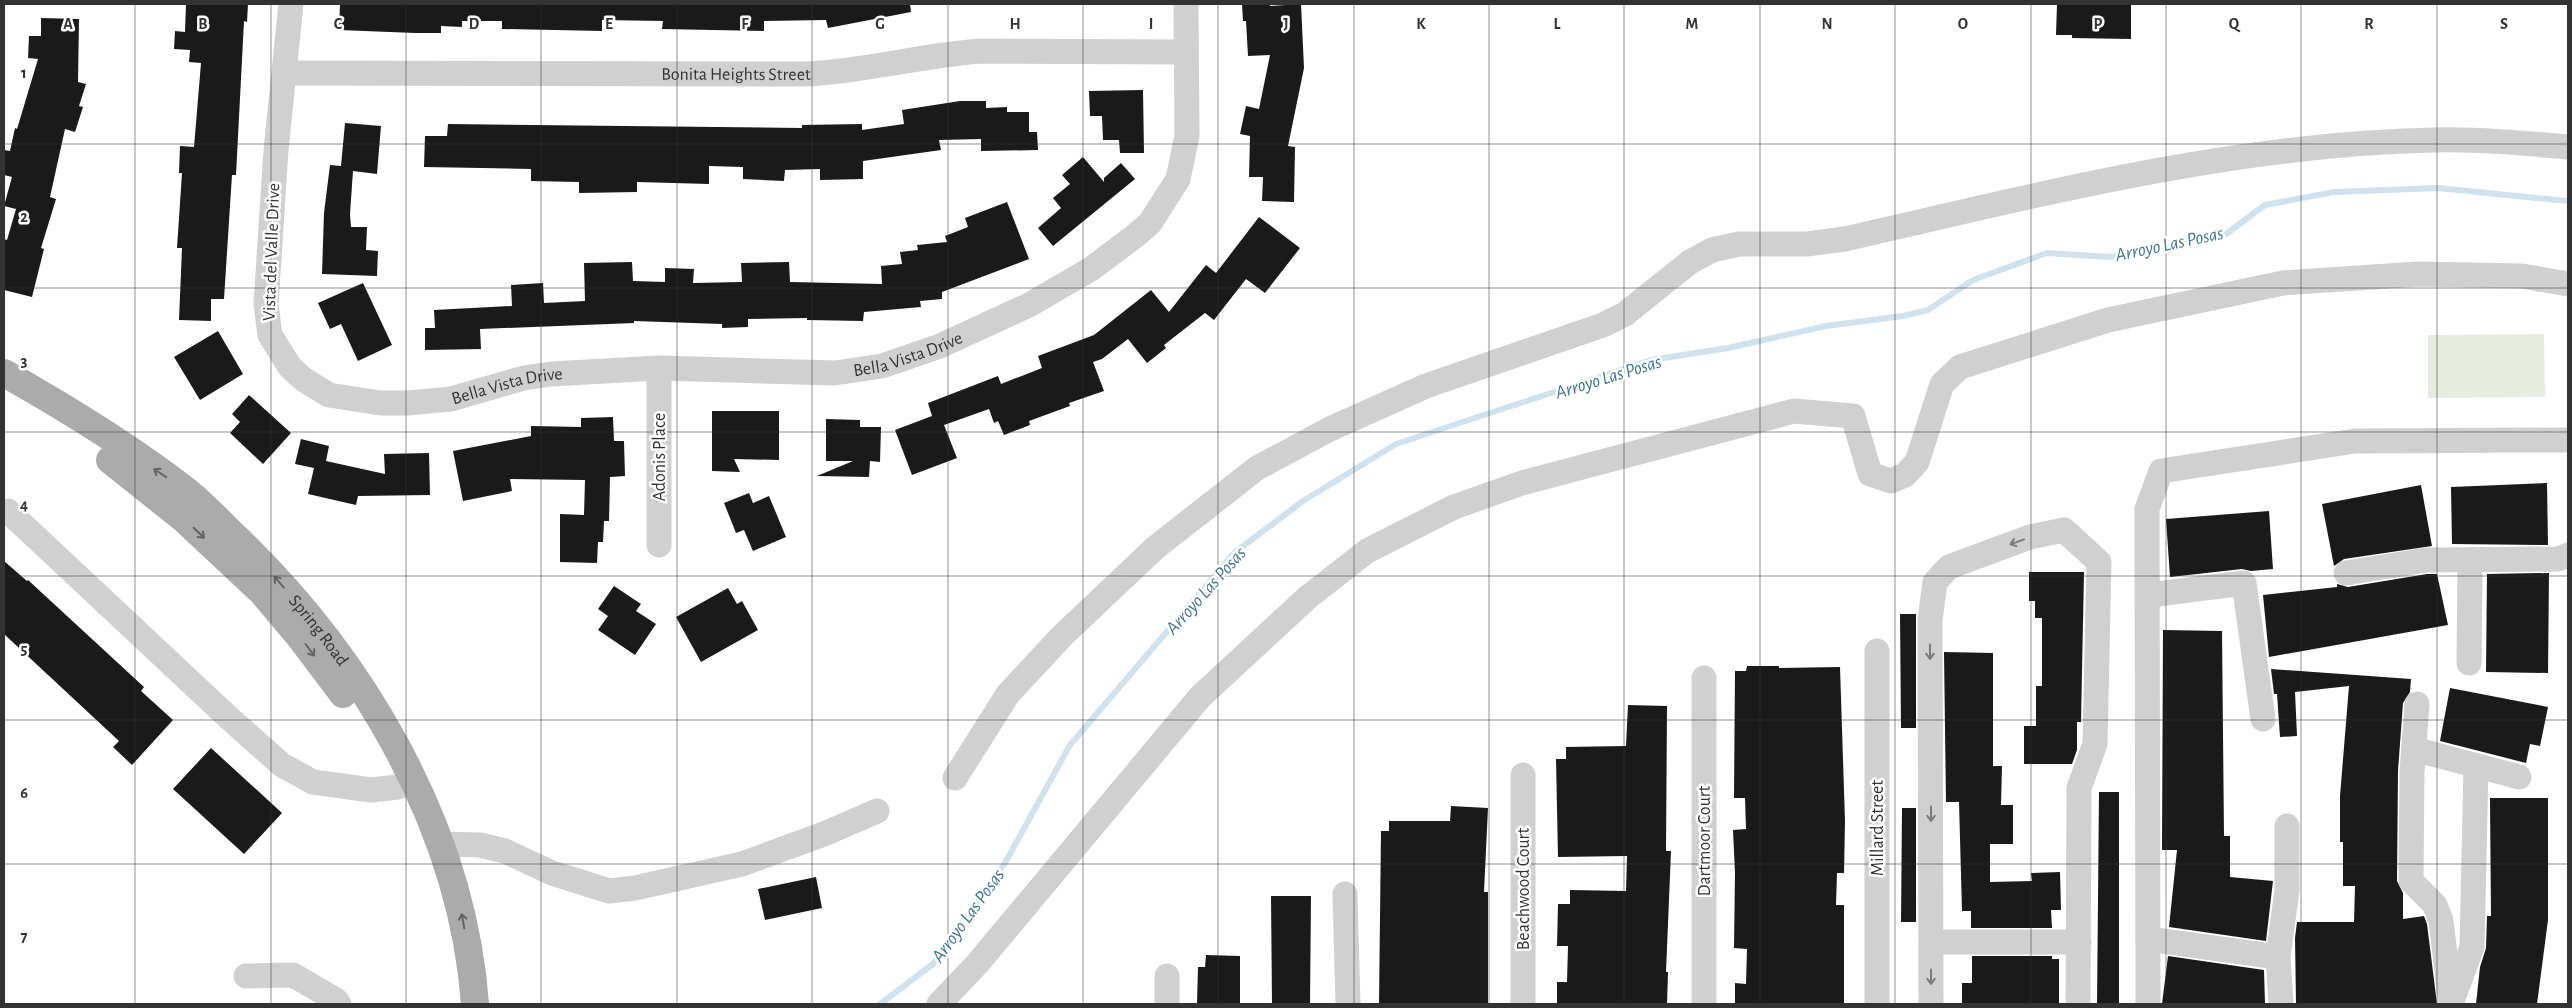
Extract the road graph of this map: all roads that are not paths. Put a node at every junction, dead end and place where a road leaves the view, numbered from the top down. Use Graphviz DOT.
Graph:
graph roads {
  1 [pos="291,4"];
  2 [pos="1186,4"];
  3 [pos="1186,52"];
  4 [pos="285,73"];
  5 [pos="2568,147"];
  6 [pos="2568,284"];
  7 [pos="659,368"];
  8 [pos="4,373"];
  9 [pos="4,392"];
  10 [pos="408,404"];
  11 [pos="2568,440"];
  12 [pos="8,511"];
  13 [pos="659,545"];
  14 [pos="2568,555"];
  15 [pos="2470,560"];
  16 [pos="2346,573"];
  17 [pos="2149,595"];
  18 [pos="1877,651"];
  19 [pos="2469,663"];
  20 [pos="1704,678"];
  21 [pos="2417,704"];
  22 [pos="2263,719"];
  23 [pos="2414,749"];
  24 [pos="2476,766"];
  25 [pos="1522,775"];
  26 [pos="2519,777"];
  27 [pos="955,778"];
  28 [pos="398,787"];
  29 [pos="877,811"];
  30 [pos="2287,826"];
  31 [pos="439,844"];
  32 [pos="1345,894"];
  33 [pos="2148,939"];
  34 [pos="1931,942"];
  35 [pos="2079,942"];
  36 [pos="2278,957"];
  37 [pos="246,976"];
  38 [pos="1167,976"];
  39 [pos="339,1004"];
  40 [pos="459,1004"];
  41 [pos="475,1004"];
  42 [pos="940,1004"];
  43 [pos="1167,1004"];
  44 [pos="1348,1004"];
  45 [pos="1522,1004"];
  46 [pos="1704,1004"];
  47 [pos="1877,1004"];
  48 [pos="1931,1004"];
  49 [pos="2078,1004"];
  50 [pos="2148,1004"];
  51 [pos="2281,1004"];
  52 [pos="2451,1004"];
  1 -- 4 [label="street, Vista del Valle Drive"];
  2 -- 3 [label="street, Bella Vista Drive"];
  3 -- 4 [label="street, Bonita Heights Street"];
  3 -- 7 [label="street, Bella Vista Drive"];
  4 -- 10 [label="street, Vista del Valle Drive"];
  5 -- 27 [label="street"];
  6 -- 42 [label="street"];
  7 -- 10 [label="street, Bella Vista Drive"];
  7 -- 13 [label="street, Adonis Place"];
  31 -- 8 [label="main road, Spring Road, one-way"];
  9 -- 28 [label="main road, Spring Road, one-way"];
  11 -- 17 [label="street"];
  12 -- 28 [label="street"];
  14 -- 15 [label="street"];
  15 -- 16 [label="street"];
  15 -- 19 [label="street"];
  17 -- 22 [label="street"];
  17 -- 33 [label="street"];
  18 -- 47 [label="street, Millard Street"];
  20 -- 46 [label="street, Dartmoor Court"];
  21 -- 23 [label="street"];
  23 -- 24 [label="street"];
  23 -- 52 [label="street"];
  24 -- 26 [label="street"];
  24 -- 52 [label="street"];
  25 -- 45 [label="street, Beachwood Court"];
  28 -- 40 [label="main road, Spring Road"];
  29 -- 31 [label="street"];
  30 -- 36 [label="street"];
  41 -- 31 [label="main road, Spring Road, one-way"];
  32 -- 44 [label="street"];
  33 -- 36 [label="street"];
  33 -- 50 [label="street"];
  34 -- 35 [label="street"];
  35 -- 34 [label="street, one-way"];
  34 -- 48 [label="street, one-way"];
  35 -- 49 [label="street"];
  36 -- 51 [label="street"];
  37 -- 39 [label="street"];
  38 -- 43 [label="street"];
}
